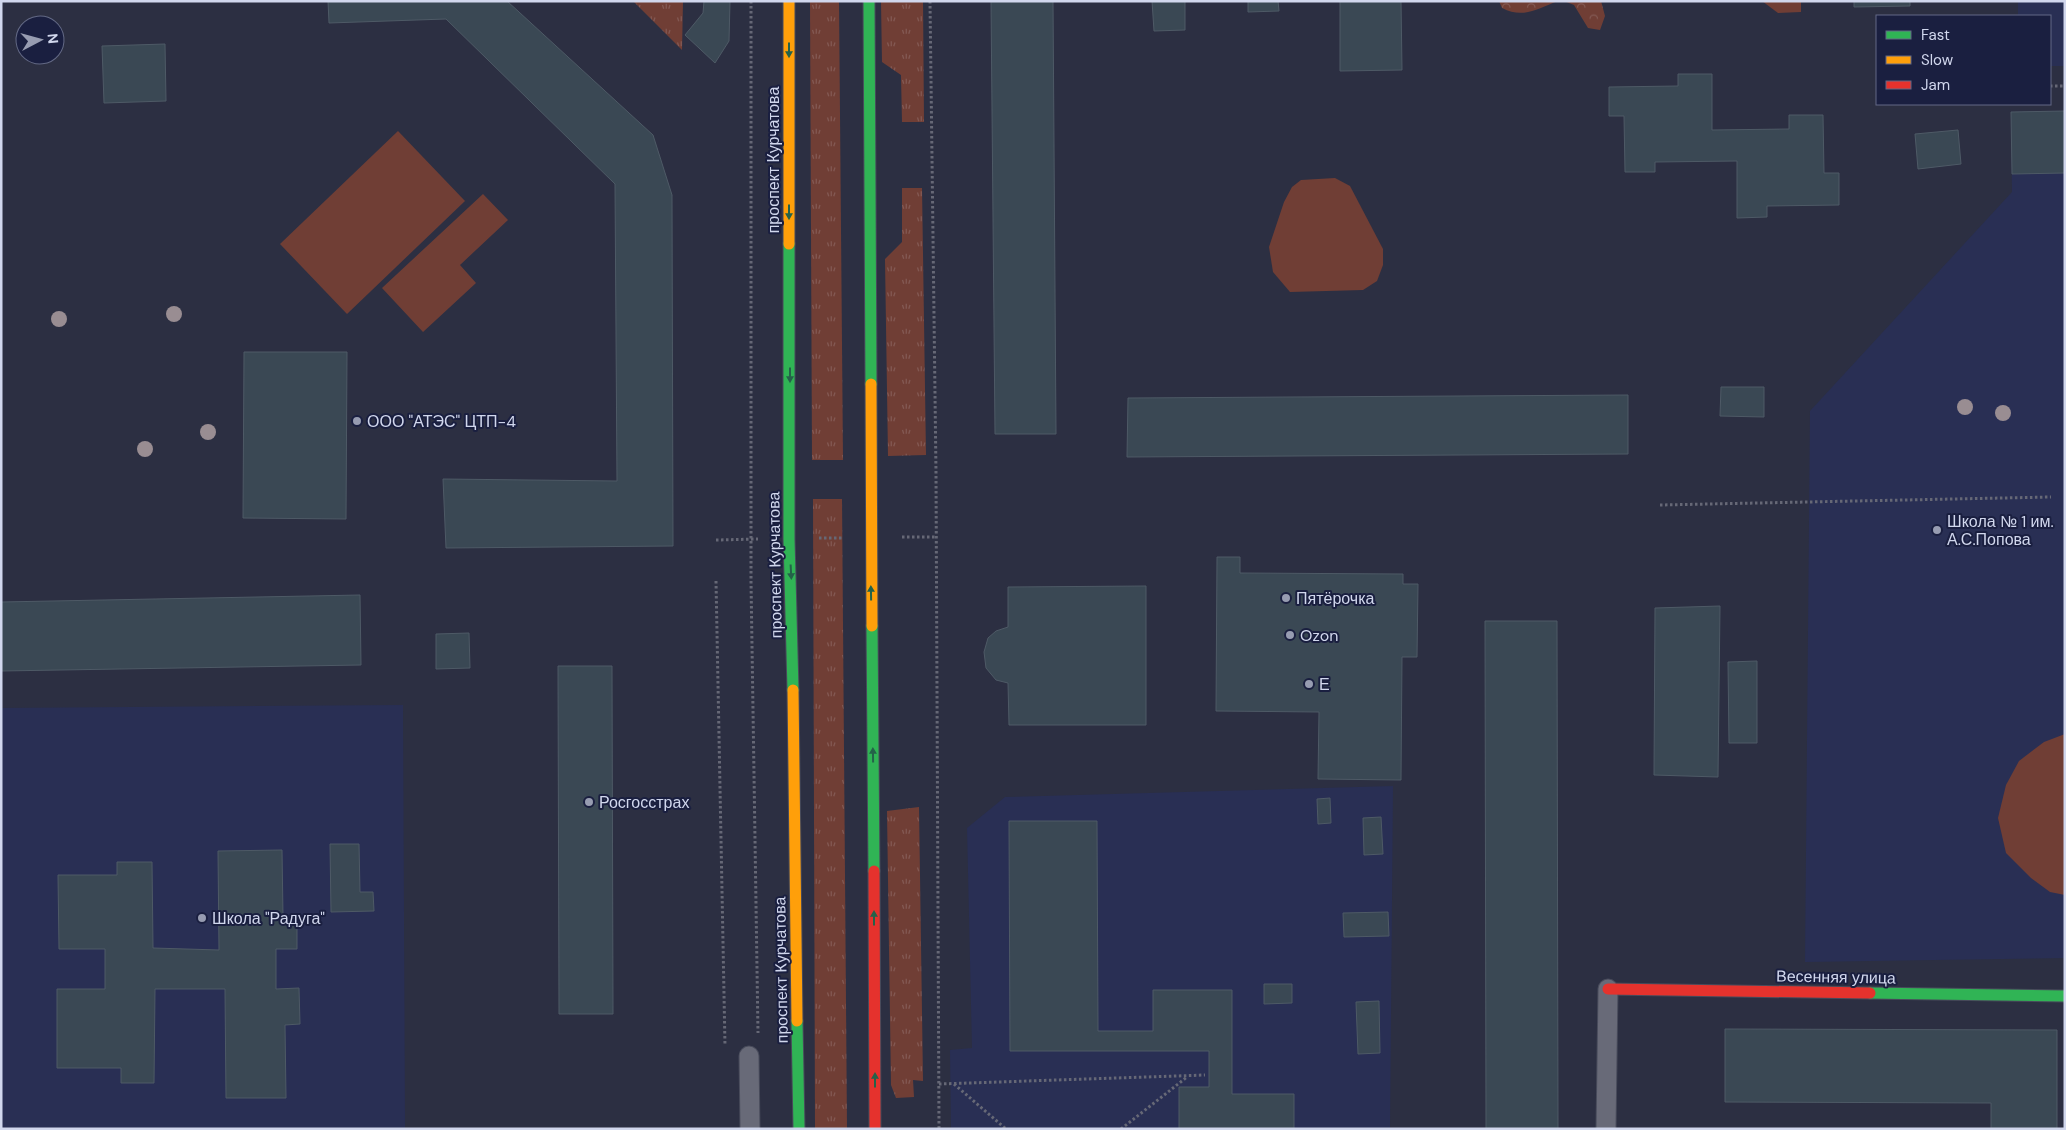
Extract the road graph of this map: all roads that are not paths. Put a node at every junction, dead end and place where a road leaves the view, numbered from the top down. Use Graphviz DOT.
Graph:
graph roads {
  1 [pos="789,1"];
  2 [pos="869,1"];
  3 [pos="1608,988"];
  4 [pos="2065,996"];
  5 [pos="750,1056"];
  6 [pos="750,1129"];
  7 [pos="800,1129"];
  8 [pos="875,1129"];
  9 [pos="1606,1129"];
  1 -- 7 [label="street, проспект Курчатова, one-way"];
  8 -- 2 [label="street, one-way"];
  3 -- 4 [label="street, Весенняя улица"];
  3 -- 9 [label="lane"];
  5 -- 6 [label="lane"];
}
